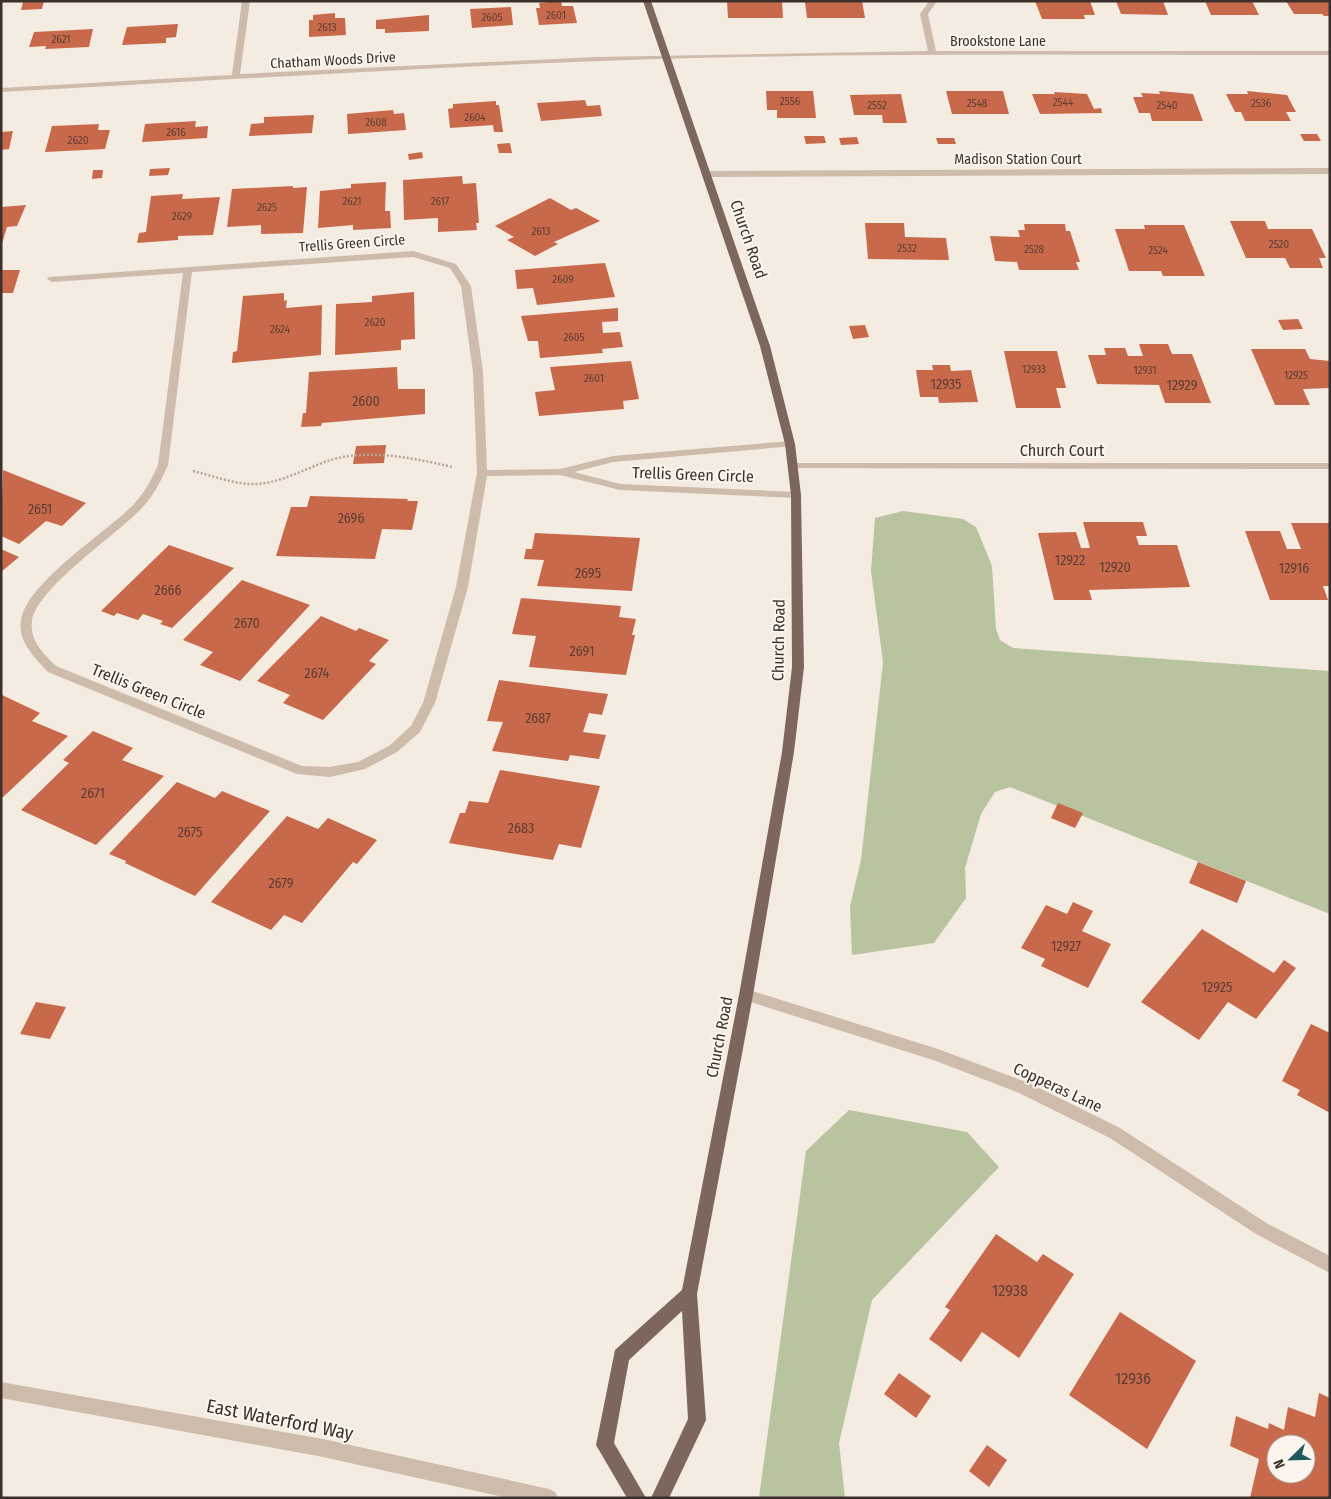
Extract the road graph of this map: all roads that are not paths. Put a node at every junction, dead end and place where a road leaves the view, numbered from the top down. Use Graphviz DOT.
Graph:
graph roads {
  1 [pos="246,1"];
  2 [pos="647,1"];
  3 [pos="933,1"];
  4 [pos="1330,52"];
  5 [pos="933,54"];
  6 [pos="667,57"];
  7 [pos="236,78"];
  8 [pos="1,90"];
  9 [pos="1330,171"];
  10 [pos="707,174"];
  11 [pos="188,269"];
  12 [pos="52,279"];
  13 [pos="790,444"];
  14 [pos="794,466"];
  15 [pos="1330,466"];
  16 [pos="560,472"];
  17 [pos="482,473"];
  18 [pos="796,494"];
  19 [pos="746,995"];
  20 [pos="1330,1265"];
  21 [pos="689,1294"];
  22 [pos="1,1390"];
  23 [pos="549,1498"];
  24 [pos="636,1498"];
  25 [pos="660,1498"];
  1 -- 7 [label="street"];
  2 -- 6 [label="main road, Church Road"];
  3 -- 5 [label="street"];
  4 -- 5 [label="street, Brookstone Lane"];
  5 -- 6 [label="street, Brookstone Lane"];
  6 -- 7 [label="street, Chatham Woods Drive"];
  6 -- 10 [label="main road, Church Road"];
  7 -- 8 [label="street, Chatham Woods Drive"];
  9 -- 10 [label="street, Madison Station Court"];
  10 -- 13 [label="main road, Church Road"];
  11 -- 12 [label="street, Trellis Green Circle"];
  11 -- 17 [label="street, Trellis Green Circle"];
  11 -- 17 [label="street, Trellis Green Circle"];
  13 -- 14 [label="main road, Church Road"];
  13 -- 16 [label="street, Trellis Green Circle"];
  14 -- 15 [label="street, Church Court"];
  14 -- 18 [label="main road, Church Road"];
  16 -- 17 [label="street, Trellis Green Circle"];
  16 -- 18 [label="street, Trellis Green Circle"];
  18 -- 19 [label="main road, Church Road"];
  19 -- 20 [label="street, Copperas Lane"];
  19 -- 21 [label="main road, Church Road"];
  21 -- 24 [label="main road"];
  21 -- 25 [label="main road, Church Road"];
  22 -- 23 [label="street, East Waterford Way"];
}
